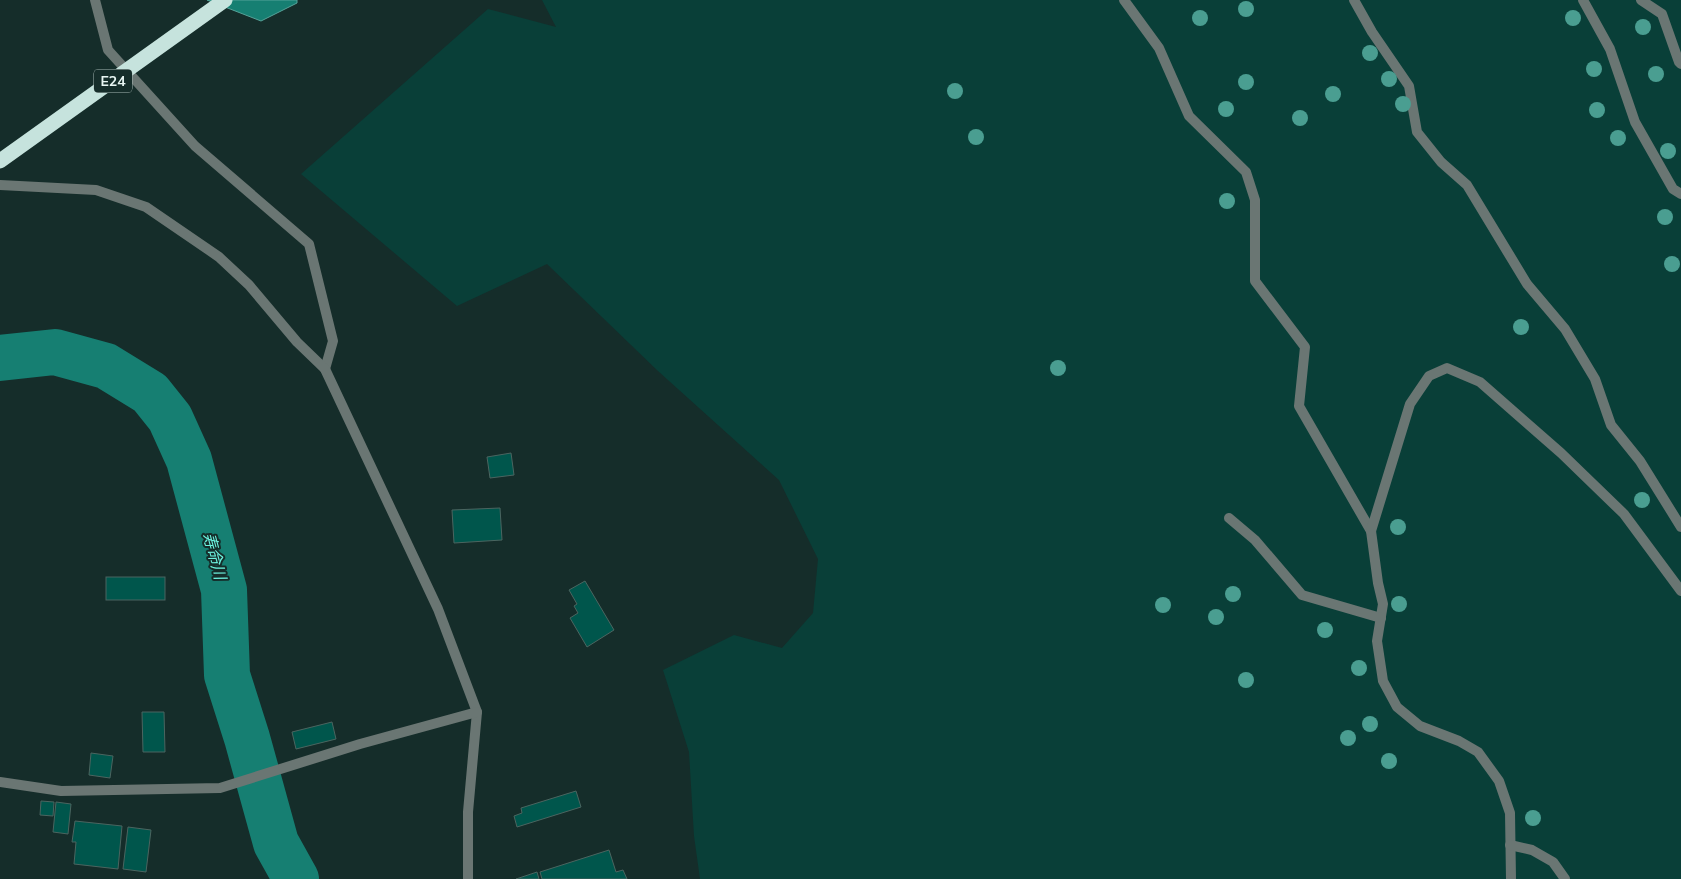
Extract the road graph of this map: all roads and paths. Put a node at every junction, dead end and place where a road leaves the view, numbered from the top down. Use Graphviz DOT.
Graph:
graph roads {
  1 [pos="96,0"];
  2 [pos="225,0"];
  3 [pos="1124,0"];
  4 [pos="1354,0"];
  5 [pos="1583,0"];
  6 [pos="1641,0"];
  7 [pos="1681,64"];
  8 [pos="0,161"];
  9 [pos="0,185"];
  10 [pos="1681,194"];
  11 [pos="325,369"];
  12 [pos="1229,518"];
  13 [pos="1681,527"];
  14 [pos="1371,532"];
  15 [pos="1681,591"];
  16 [pos="1381,618"];
  17 [pos="477,712"];
  18 [pos="0,782"];
  19 [pos="1510,845"];
  20 [pos="468,879"];
  21 [pos="1511,879"];
  22 [pos="1565,879"];
  1 -- 11 [label="street"];
  2 -- 8 [label="highway, E24"];
  3 -- 14 [label="street"];
  4 -- 13 [label="street"];
  5 -- 10 [label="street"];
  6 -- 7 [label="street"];
  9 -- 11 [label="street"];
  11 -- 17 [label="street"];
  12 -- 16 [label="street"];
  14 -- 15 [label="street"];
  14 -- 16 [label="street"];
  16 -- 19 [label="street"];
  17 -- 18 [label="street"];
  17 -- 20 [label="street"];
  19 -- 21 [label="street"];
  19 -- 22 [label="street"];
}
